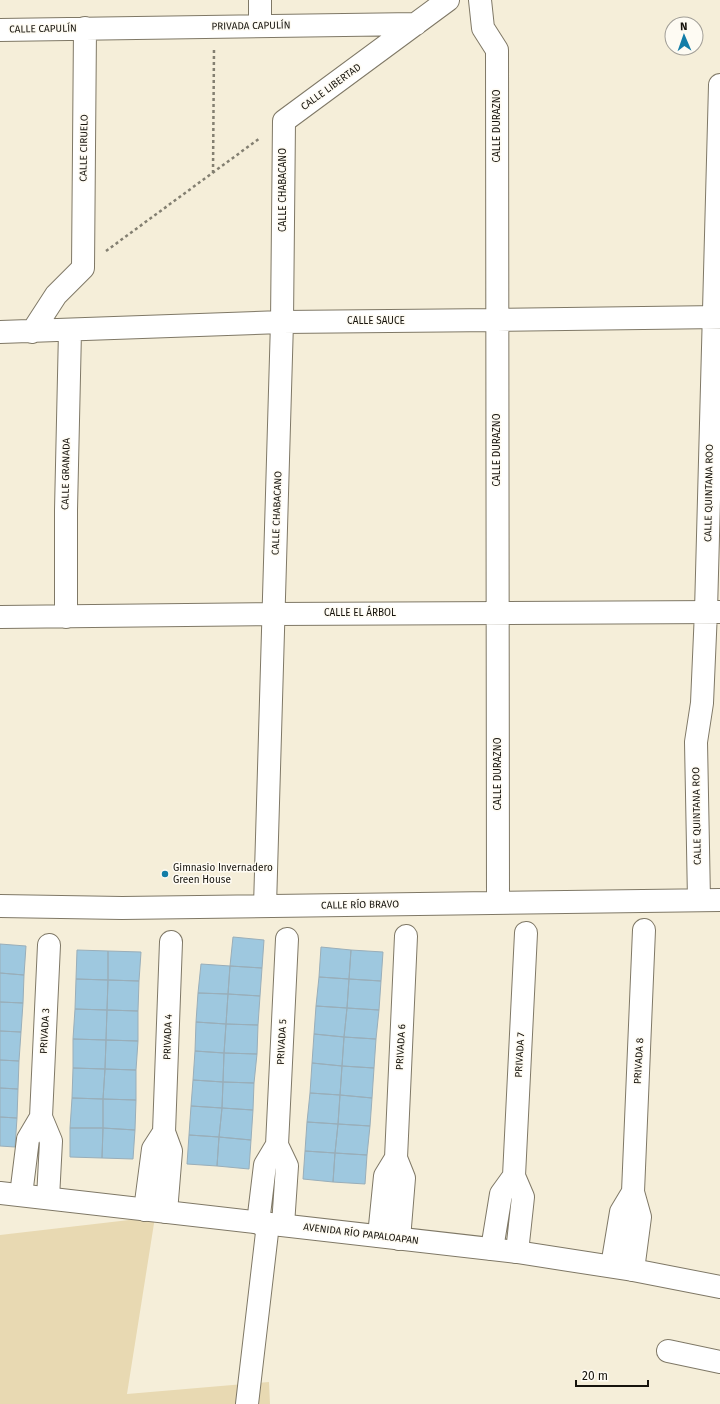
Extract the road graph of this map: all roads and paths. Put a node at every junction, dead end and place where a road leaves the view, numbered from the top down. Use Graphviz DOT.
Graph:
graph roads {
  1 [pos="260,0"];
  2 [pos="448,0"];
  3 [pos="480,0"];
  4 [pos="416,24"];
  5 [pos="260,26"];
  6 [pos="215,27"];
  7 [pos="85,28"];
  8 [pos="0,30"];
  9 [pos="720,85"];
  10 [pos="284,121"];
  11 [pos="213,173"];
  12 [pos="83,268"];
  13 [pos="717,317"];
  14 [pos="497,320"];
  15 [pos="282,322"];
  16 [pos="70,331"];
  17 [pos="0,332"];
  18 [pos="32,332"];
  19 [pos="713,611"];
  20 [pos="497,612"];
  21 [pos="274,614"];
  22 [pos="66,616"];
  23 [pos="0,617"];
  24 [pos="709,900"];
  25 [pos="498,903"];
  26 [pos="0,906"];
  27 [pos="265,906"];
  28 [pos="644,930"];
  29 [pos="526,933"];
  30 [pos="406,936"];
  31 [pos="287,939"];
  32 [pos="171,942"];
  33 [pos="49,945"];
  34 [pos="41,1117"];
  35 [pos="514,1176"];
  36 [pos="633,1192"];
  37 [pos="10,1194"];
  38 [pos="48,1198"];
  39 [pos="155,1211"];
  40 [pos="270,1224"];
  41 [pos="389,1238"];
  42 [pos="492,1249"];
  43 [pos="517,1252"];
  44 [pos="612,1266"];
  45 [pos="633,1270"];
  46 [pos="720,1287"];
  47 [pos="668,1351"];
  48 [pos="720,1362"];
  49 [pos="247,1404"];
  1 -- 5 [label="street"];
  2 -- 4 [label="street, CALLE LIBERTAD"];
  3 -- 14 [label="street, CALLE DURAZNO"];
  4 -- 5 [label="street, PRIVADA CAPULÍN"];
  4 -- 10 [label="street, CALLE LIBERTAD"];
  5 -- 6 [label="street, PRIVADA CAPULÍN"];
  6 -- 7 [label="street, PRIVADA CAPULÍN"];
  6 -- 11 [label="path"];
  7 -- 8 [label="street, CALLE CAPULÍN"];
  7 -- 12 [label="street, CALLE CIRUELO"];
  9 -- 13 [label="street, CALLE QUINTANA ROO"];
  10 -- 11 [label="path"];
  10 -- 15 [label="street, CALLE CHABACANO"];
  11 -- 12 [label="path"];
  12 -- 18 [label="street"];
  13 -- 14 [label="street, CALLE SAUCE"];
  13 -- 19 [label="street, CALLE QUINTANA ROO"];
  14 -- 15 [label="street, CALLE SAUCE"];
  14 -- 20 [label="street, CALLE DURAZNO"];
  15 -- 16 [label="street, CALLE SAUCE"];
  15 -- 21 [label="street, CALLE CHABACANO"];
  16 -- 18 [label="street, CALLE SAUCE"];
  16 -- 22 [label="street, CALLE GRANADA"];
  17 -- 18 [label="street"];
  19 -- 20 [label="street, CALLE EL ÁRBOL"];
  19 -- 24 [label="street, CALLE QUINTANA ROO"];
  20 -- 21 [label="street, CALLE EL ÁRBOL"];
  20 -- 25 [label="street, CALLE DURAZNO"];
  21 -- 22 [label="street, CALLE EL ÁRBOL"];
  21 -- 27 [label="street, CALLE CHABACANO"];
  22 -- 23 [label="street, CALLE EL ÁRBOL"];
  24 -- 25 [label="street, CALLE RÍO BRAVO"];
  25 -- 27 [label="street, CALLE RÍO BRAVO"];
  26 -- 27 [label="street, CALLE RÍO BRAVO"];
  28 -- 36 [label="street, PRIVADA 8"];
  29 -- 35 [label="street, PRIVADA 7"];
  30 -- 41 [label="street, PRIVADA 6"];
  31 -- 40 [label="street, PRIVADA 5"];
  32 -- 39 [label="street, PRIVADA 4"];
  33 -- 34 [label="street, PRIVADA 3"];
  34 -- 37 [label="street, PRIVADA 3"];
  34 -- 38 [label="street, PRIVADA 3"];
  35 -- 42 [label="street"];
  35 -- 43 [label="street, PRIVADA 7"];
  36 -- 44 [label="street, PRIVADA 8"];
  36 -- 45 [label="street, PRIVADA 8"];
  37 -- 38 [label="street, AVENIDA RÍO PAPALOAPAN"];
  38 -- 39 [label="street, AVENIDA RÍO PAPALOAPAN"];
  39 -- 40 [label="street, AVENIDA RÍO PAPALOAPAN"];
  40 -- 41 [label="street, AVENIDA RÍO PAPALOAPAN"];
  40 -- 49 [label="street, PRIVADA 5"];
  41 -- 42 [label="street, AVENIDA RÍO PAPALOAPAN"];
  42 -- 43 [label="street, AVENIDA RÍO PAPALOAPAN"];
  43 -- 44 [label="street, AVENIDA RÍO PAPALOAPAN"];
  44 -- 45 [label="street, AVENIDA RÍO PAPALOAPAN"];
  45 -- 46 [label="street, AVENIDA RÍO PAPALOAPAN"];
  47 -- 48 [label="street"];
}
